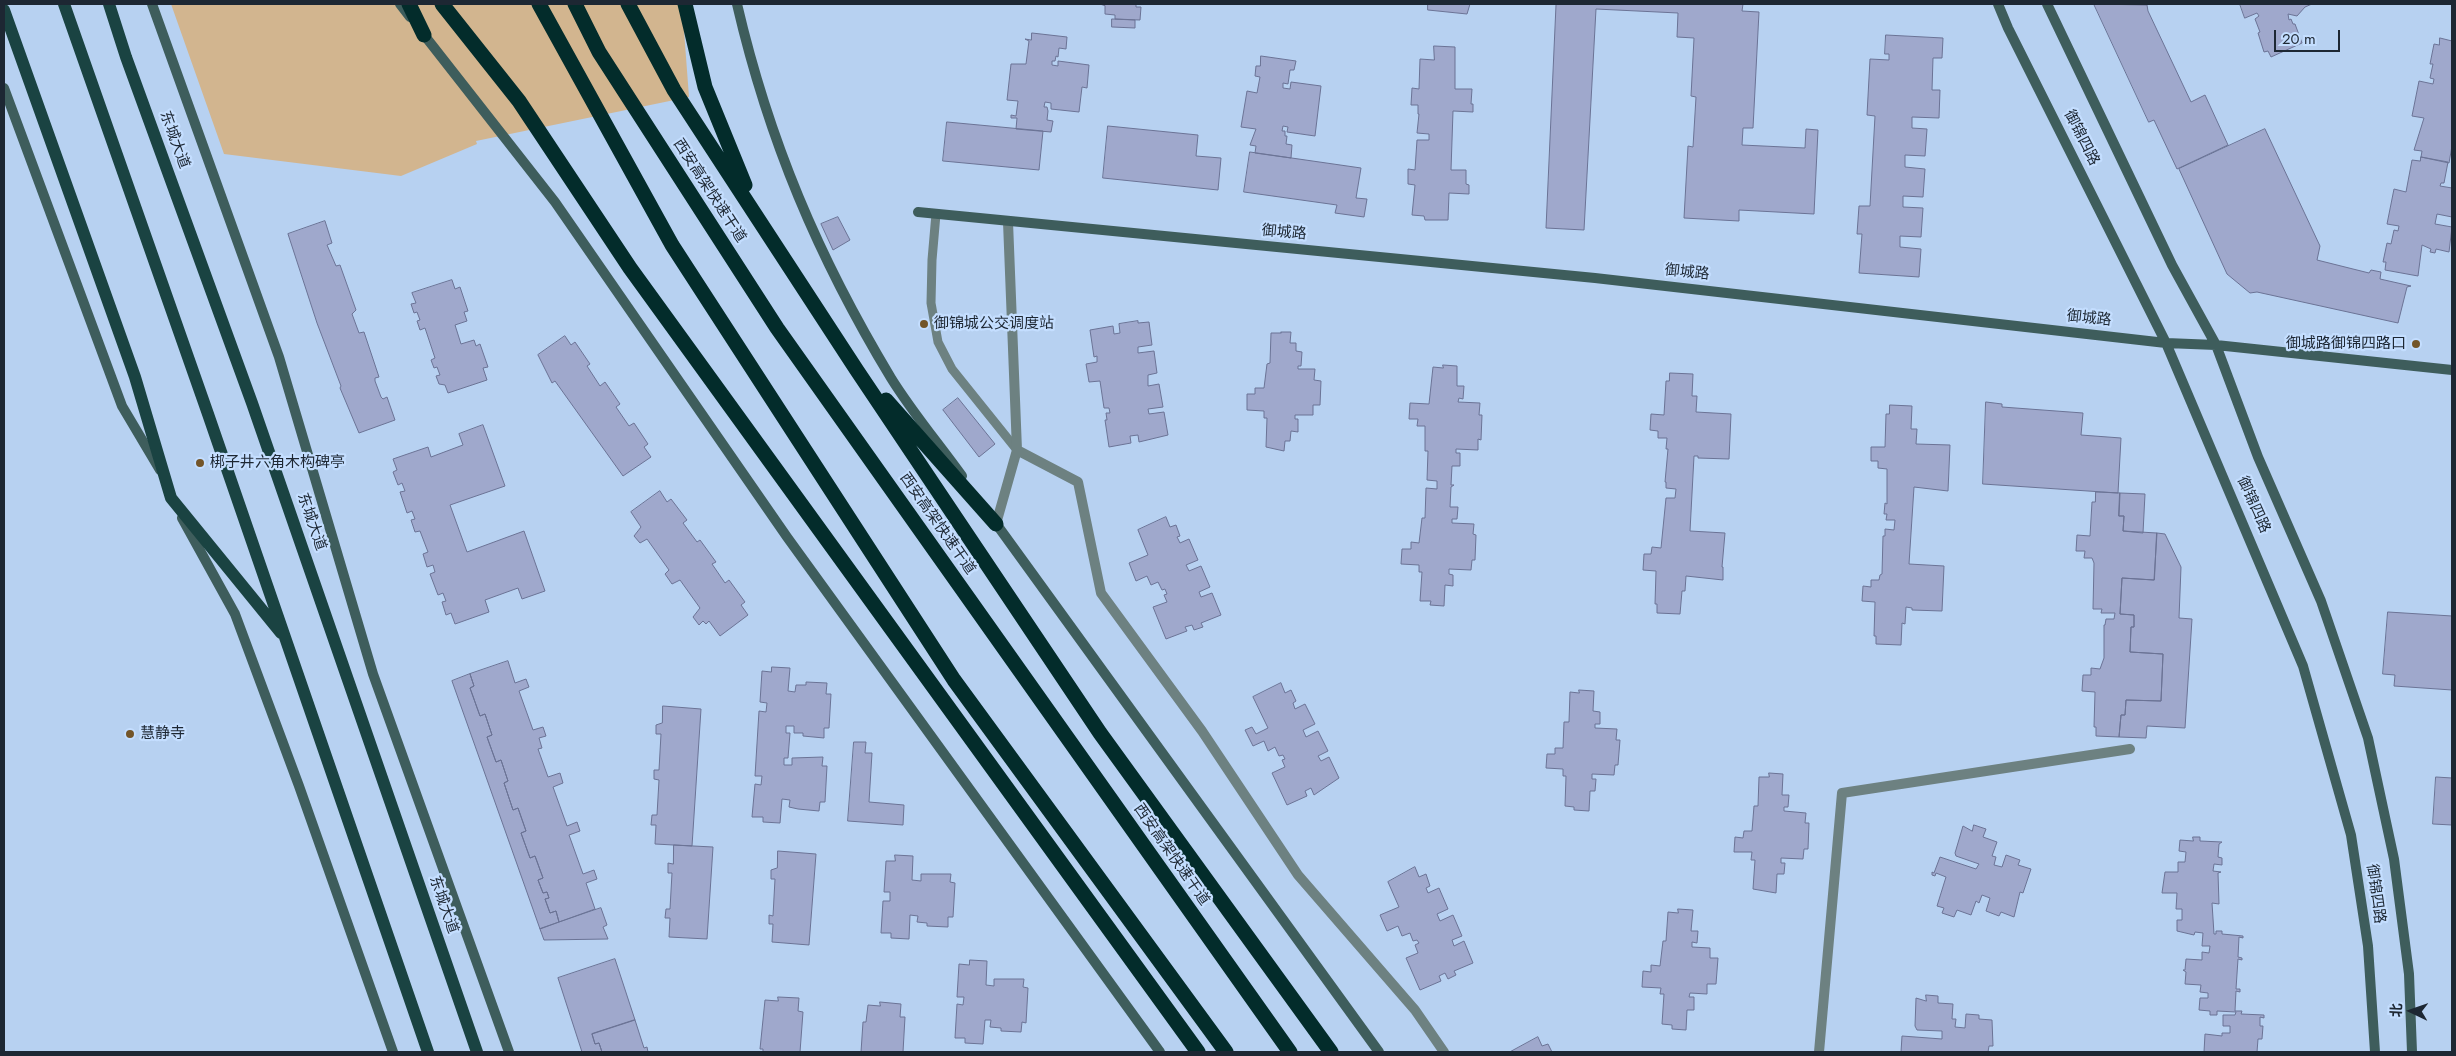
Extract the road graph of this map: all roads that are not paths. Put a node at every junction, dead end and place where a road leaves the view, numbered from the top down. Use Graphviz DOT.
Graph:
graph roads {
  1 [pos="64,4"];
  2 [pos="109,4"];
  3 [pos="152,4"];
  4 [pos="400,4"];
  5 [pos="409,4"];
  6 [pos="442,4"];
  7 [pos="539,4"];
  8 [pos="575,4"];
  9 [pos="628,4"];
  10 [pos="685,4"];
  11 [pos="737,4"];
  12 [pos="1998,4"];
  13 [pos="2048,4"];
  14 [pos="4,10"];
  15 [pos="424,35"];
  16 [pos="4,88"];
  17 [pos="918,212"];
  18 [pos="936,214"];
  19 [pos="758,219"];
  20 [pos="1008,222"];
  21 [pos="2166,343"];
  22 [pos="2216,345"];
  23 [pos="849,358"];
  24 [pos="2452,370"];
  25 [pos="1017,450"];
  26 [pos="166,481"];
  27 [pos="171,498"];
  28 [pos="996,524"];
  29 [pos="287,641"];
  30 [pos="2130,749"];
  31 [pos="394,1052"];
  32 [pos="428,1052"];
  33 [pos="478,1052"];
  34 [pos="508,1052"];
  35 [pos="1160,1052"];
  36 [pos="1198,1052"];
  37 [pos="1226,1052"];
  38 [pos="1290,1052"];
  39 [pos="1331,1052"];
  40 [pos="1379,1052"];
  41 [pos="1444,1052"];
  42 [pos="1818,1052"];
  43 [pos="2375,1052"];
  44 [pos="2412,1052"];
  1 -- 29 [label="main road"];
  2 -- 33 [label="main road, 东城大道"];
  3 -- 34 [label="street"];
  4 -- 15 [label="street"];
  5 -- 15 [label="highway"];
  6 -- 36 [label="highway"];
  7 -- 37 [label="highway"];
  8 -- 38 [label="highway, 西安高架快速干道"];
  9 -- 19 [label="highway"];
  10 -- 19 [label="highway"];
  11 -- 28 [label="street"];
  12 -- 21 [label="street, 御锦四路"];
  13 -- 22 [label="street, 御锦四路"];
  14 -- 26 [label="main road"];
  15 -- 35 [label="street"];
  16 -- 26 [label="street"];
  17 -- 18 [label="street, 御城路"];
  18 -- 20 [label="street, 御城路"];
  18 -- 25 [label="lane"];
  19 -- 23 [label="highway"];
  20 -- 21 [label="street, 御城路"];
  20 -- 25 [label="street"];
  21 -- 22 [label="street, 御城路"];
  21 -- 43 [label="street, 御锦四路"];
  22 -- 24 [label="street, 御城路"];
  22 -- 44 [label="street, 御锦四路"];
  23 -- 28 [label="highway"];
  23 -- 39 [label="highway"];
  25 -- 28 [label="street"];
  25 -- 41 [label="street"];
  26 -- 27 [label="main road"];
  27 -- 29 [label="main road"];
  27 -- 31 [label="street"];
  28 -- 40 [label="street"];
  29 -- 32 [label="main road"];
  30 -- 42 [label="street"];
}
